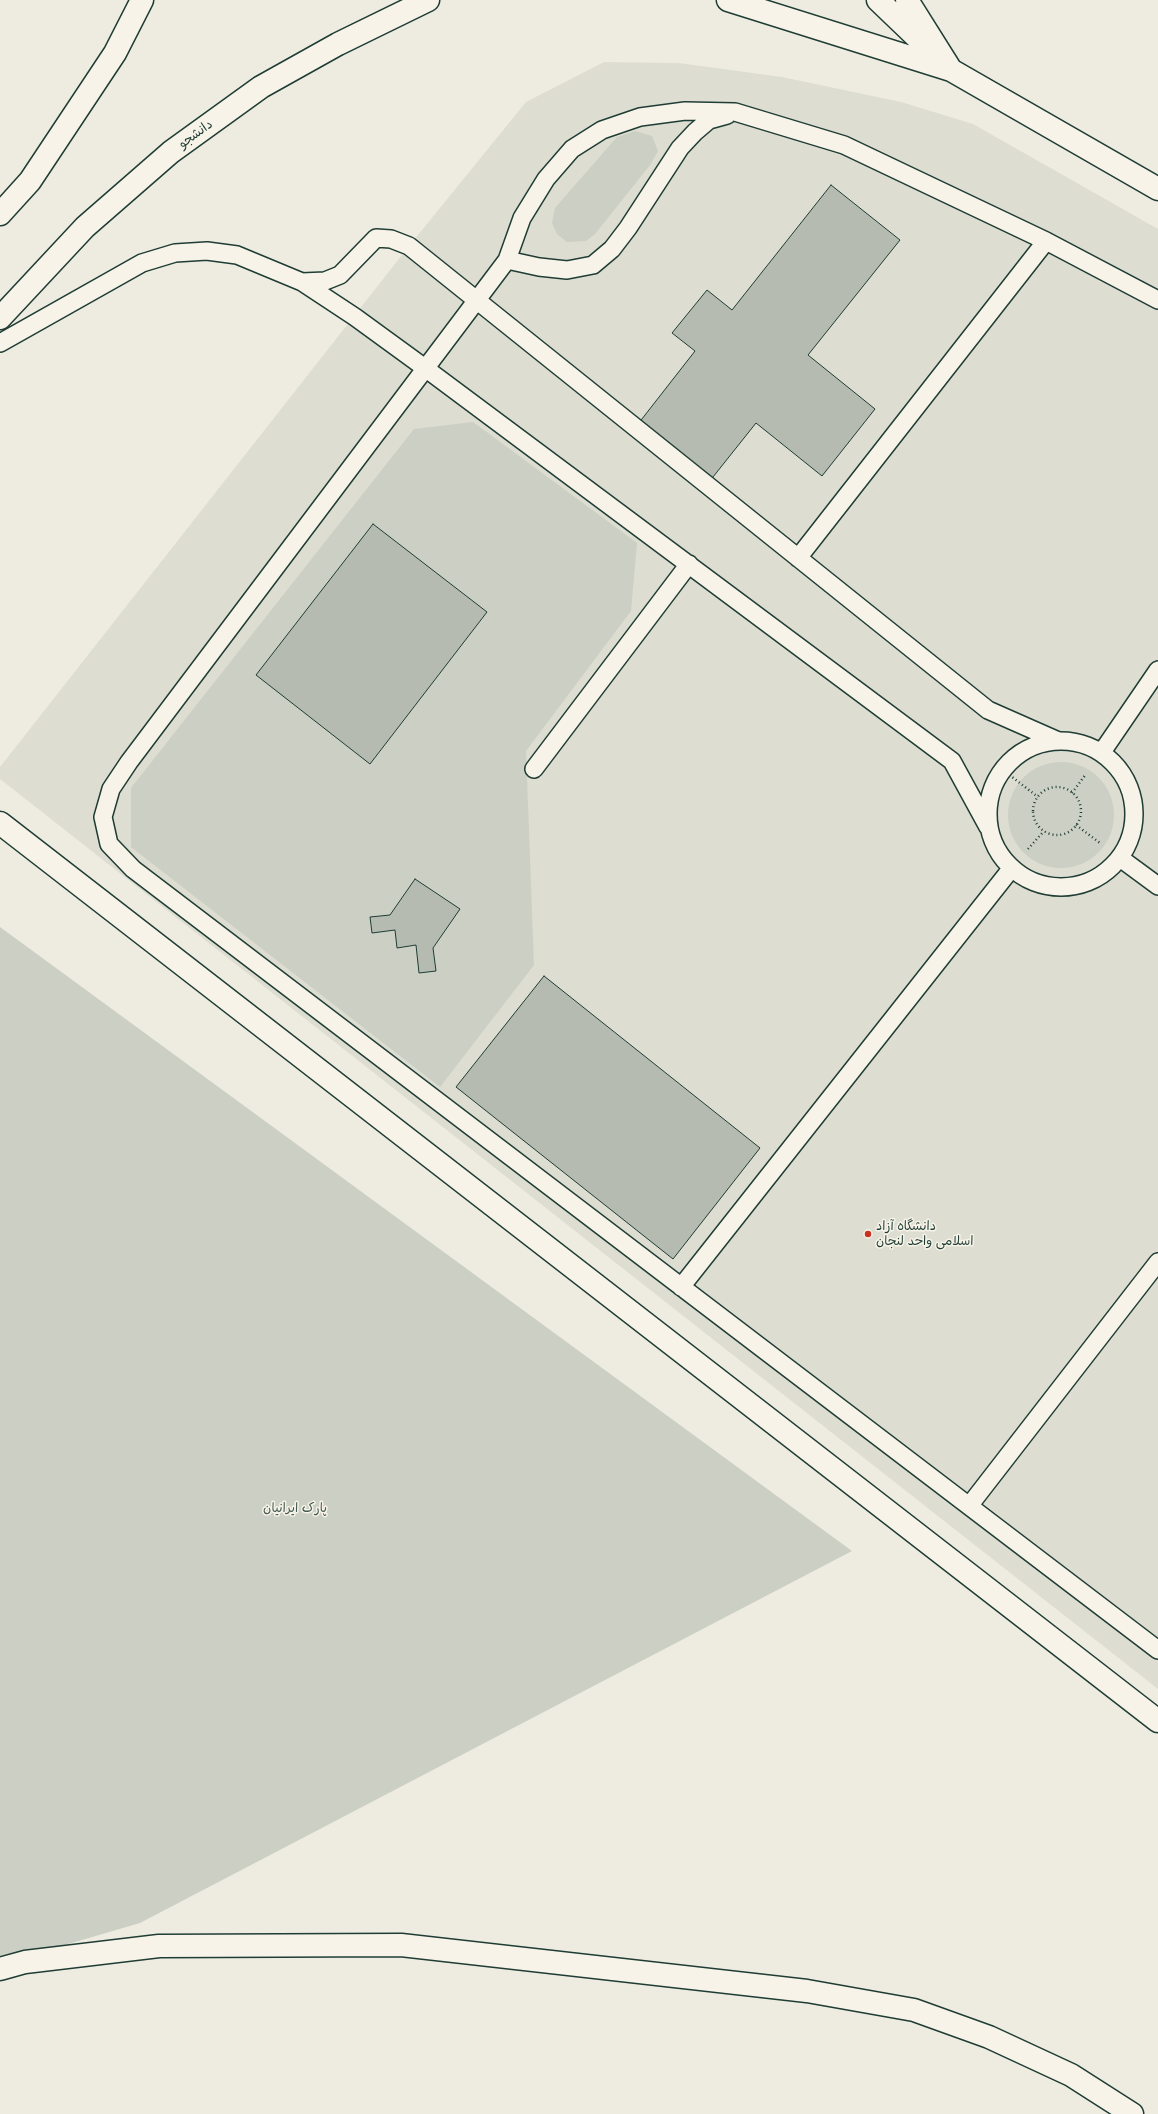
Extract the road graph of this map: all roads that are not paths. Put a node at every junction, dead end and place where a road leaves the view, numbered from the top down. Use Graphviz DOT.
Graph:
graph roads {
  1 [pos="142,0"];
  2 [pos="428,0"];
  3 [pos="728,0"];
  4 [pos="878,0"];
  5 [pos="907,0"];
  6 [pos="951,70"];
  7 [pos="735,112"];
  8 [pos="1158,189"];
  9 [pos="0,214"];
  10 [pos="1046,241"];
  11 [pos="507,260"];
  12 [pos="302,282"];
  13 [pos="476,300"];
  14 [pos="1158,300"];
  15 [pos="0,318"];
  16 [pos="0,343"];
  17 [pos="425,368"];
  18 [pos="798,558"];
  19 [pos="689,564"];
  20 [pos="1158,670"];
  21 [pos="1056,740"];
  22 [pos="1102,752"];
  23 [pos="534,769"];
  24 [pos="0,823"];
  25 [pos="988,826"];
  26 [pos="1120,858"];
  27 [pos="1011,869"];
  28 [pos="1158,886"];
  29 [pos="1158,1262"];
  30 [pos="681,1287"];
  31 [pos="969,1506"];
  32 [pos="1158,1650"];
  33 [pos="1158,1720"];
  34 [pos="0,1969"];
  35 [pos="1132,2114"];
  1 -- 9 [label="street"];
  2 -- 15 [label="street, دانشجو"];
  3 -- 6 [label="street"];
  4 -- 6 [label="street"];
  5 -- 6 [label="street"];
  6 -- 8 [label="street"];
  7 -- 10 [label="lane"];
  7 -- 11 [label="lane"];
  7 -- 11 [label="lane"];
  10 -- 14 [label="lane"];
  10 -- 18 [label="lane"];
  11 -- 13 [label="lane"];
  12 -- 13 [label="lane"];
  12 -- 16 [label="lane"];
  12 -- 17 [label="lane"];
  13 -- 17 [label="lane"];
  13 -- 18 [label="lane"];
  17 -- 19 [label="lane"];
  17 -- 30 [label="lane"];
  18 -- 21 [label="lane"];
  19 -- 23 [label="lane"];
  19 -- 25 [label="lane"];
  20 -- 22 [label="lane"];
  21 -- 22 [label="lane"];
  21 -- 25 [label="lane"];
  22 -- 26 [label="lane"];
  24 -- 33 [label="street"];
  25 -- 27 [label="lane"];
  26 -- 27 [label="lane"];
  26 -- 28 [label="lane"];
  27 -- 30 [label="lane"];
  29 -- 31 [label="lane"];
  30 -- 31 [label="lane"];
  31 -- 32 [label="lane"];
  34 -- 35 [label="street"];
}
